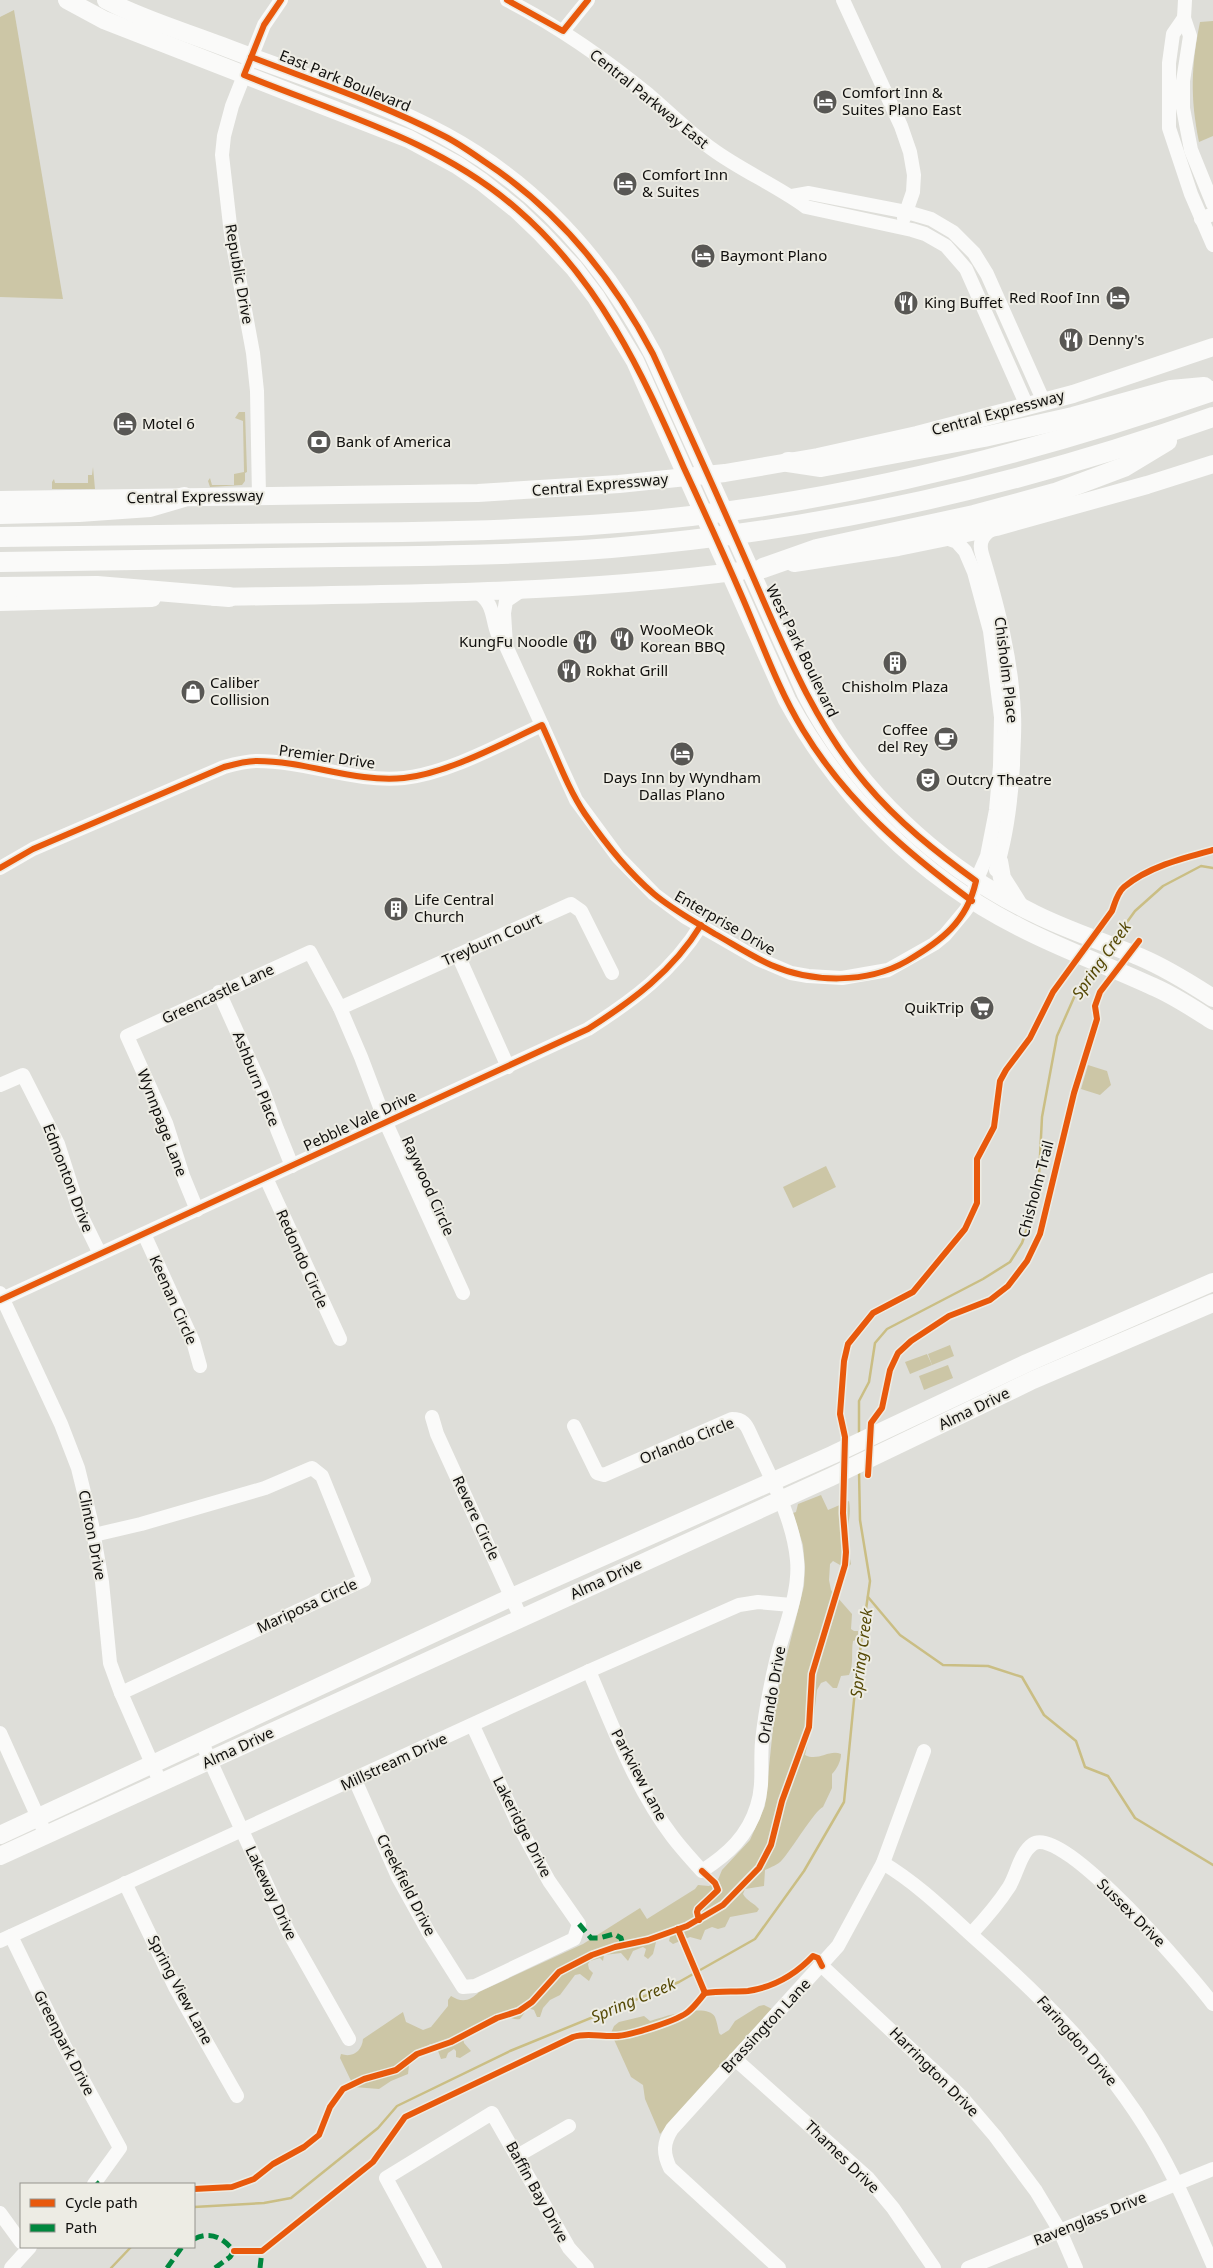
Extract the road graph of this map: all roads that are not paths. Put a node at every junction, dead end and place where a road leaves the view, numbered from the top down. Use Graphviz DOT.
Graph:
graph roads {
  1 [pos="67,0"];
  2 [pos="281,0"];
  3 [pos="508,0"];
  4 [pos="588,0"];
  5 [pos="843,0"];
  6 [pos="1185,0"];
  7 [pos="109,2"];
  8 [pos="1184,18"];
  9 [pos="104,20"];
  10 [pos="563,31"];
  11 [pos="251,57"];
  12 [pos="1168,72"];
  13 [pos="1184,73"];
  14 [pos="244,75"];
  15 [pos="446,136"];
  16 [pos="436,154"];
  17 [pos="792,196"];
  18 [pos="1213,204"];
  19 [pos="907,212"];
  20 [pos="555,217"];
  21 [pos="1207,217"];
  22 [pos="900,227"];
  23 [pos="542,233"];
  24 [pos="1213,245"];
  25 [pos="978,260"];
  26 [pos="966,269"];
  27 [pos="996,294"];
  28 [pos="981,301"];
  29 [pos="1213,347"];
  30 [pos="1213,386"];
  31 [pos="1213,391"];
  32 [pos="1036,404"];
  33 [pos="1213,417"];
  34 [pos="1192,425"];
  35 [pos="693,441"];
  36 [pos="673,443"];
  37 [pos="788,462"];
  38 [pos="1213,464"];
  39 [pos="259,496"];
  40 [pos="184,497"];
  41 [pos="0,500"];
  42 [pos="0,514"];
  43 [pos="996,527"];
  44 [pos="0,537"];
  45 [pos="946,538"];
  46 [pos="0,562"];
  47 [pos="763,568"];
  48 [pos="0,587"];
  49 [pos="522,590"];
  50 [pos="475,592"];
  51 [pos="229,597"];
  52 [pos="0,602"];
  53 [pos="996,630"];
  54 [pos="506,646"];
  55 [pos="542,726"];
  56 [pos="1006,766"];
  57 [pos="999,861"];
  58 [pos="0,868"];
  59 [pos="982,885"];
  60 [pos="972,901"];
  61 [pos="1019,906"];
  62 [pos="701,926"];
  63 [pos="310,952"];
  64 [pos="458,955"];
  65 [pos="612,973"];
  66 [pos="219,992"];
  67 [pos="1212,997"];
  68 [pos="340,1008"];
  69 [pos="1206,1016"];
  70 [pos="126,1036"];
  71 [pos="508,1067"];
  72 [pos="0,1085"];
  73 [pos="386,1123"];
  74 [pos="292,1166"];
  75 [pos="266,1178"];
  76 [pos="197,1210"];
  77 [pos="144,1234"];
  78 [pos="100,1254"];
  79 [pos="1213,1282"];
  80 [pos="462,1293"];
  81 [pos="1184,1294"];
  82 [pos="1,1297"];
  83 [pos="1213,1303"];
  84 [pos="1192,1312"];
  85 [pos="340,1339"];
  86 [pos="200,1366"];
  87 [pos="972,1389"];
  88 [pos="980,1406"];
  89 [pos="432,1417"];
  90 [pos="574,1426"];
  91 [pos="771,1482"];
  92 [pos="780,1500"];
  93 [pos="94,1536"];
  94 [pos="512,1597"];
  95 [pos="791,1605"];
  96 [pos="521,1618"];
  97 [pos="589,1671"];
  98 [pos="121,1693"];
  99 [pos="473,1726"];
  100 [pos="0,1733"];
  101 [pos="202,1742"];
  102 [pos="924,1751"];
  103 [pos="210,1761"];
  104 [pos="153,1765"];
  105 [pos="355,1780"];
  106 [pos="161,1784"];
  107 [pos="38,1818"];
  108 [pos="242,1832"];
  109 [pos="0,1835"];
  110 [pos="46,1835"];
  111 [pos="0,1856"];
  112 [pos="883,1863"];
  113 [pos="702,1871"];
  114 [pos="126,1883"];
  115 [pos="971,1934"];
  116 [pos="6,1938"];
  117 [pos="822,1966"];
  118 [pos="463,1987"];
  119 [pos="1213,2004"];
  120 [pos="349,2039"];
  121 [pos="735,2059"];
  122 [pos="238,2096"];
  123 [pos="569,2126"];
  124 [pos="517,2156"];
  125 [pos="1213,2169"];
  126 [pos="95,2183"];
  127 [pos="1176,2184"];
  128 [pos="0,2213"];
  129 [pos="1060,2231"];
  130 [pos="20,2238"];
  131 [pos="25,2248"];
  132 [pos="1213,2265"];
  133 [pos="11,2268"];
  134 [pos="435,2268"];
  135 [pos="587,2268"];
  136 [pos="779,2268"];
  137 [pos="934,2268"];
  138 [pos="968,2268"];
  139 [pos="1076,2268"];
  1 -- 9 [label="main road, East Park Boulevard"];
  2 -- 11 [label="street"];
  3 -- 10 [label="street, Central Parkway East"];
  4 -- 10 [label="street"];
  5 -- 19 [label="street"];
  6 -- 8 [label="street"];
  7 -- 9 [label="main road"];
  7 -- 11 [label="main road, East Park Boulevard"];
  8 -- 12 [label="street"];
  8 -- 13 [label="street"];
  9 -- 14 [label="main road, East Park Boulevard"];
  10 -- 17 [label="street, Central Parkway East"];
  11 -- 14 [label="street, Republic Drive"];
  11 -- 15 [label="main road, East Park Boulevard"];
  12 -- 13 [label="street"];
  12 -- 21 [label="street"];
  13 -- 18 [label="street"];
  14 -- 16 [label="main road, East Park Boulevard"];
  14 -- 39 [label="street, Republic Drive"];
  15 -- 16 [label="main road"];
  15 -- 20 [label="main road, East Park Boulevard"];
  16 -- 23 [label="main road, East Park Boulevard"];
  17 -- 19 [label="street"];
  17 -- 22 [label="street, Central Parkway East"];
  19 -- 22 [label="street"];
  19 -- 25 [label="street"];
  20 -- 23 [label="main road"];
  20 -- 35 [label="main road, East Park Boulevard"];
  21 -- 24 [label="street"];
  22 -- 26 [label="street, Central Parkway East"];
  23 -- 36 [label="main road, East Park Boulevard"];
  25 -- 26 [label="street"];
  25 -- 27 [label="street"];
  26 -- 28 [label="street, Central Parkway East"];
  27 -- 28 [label="street"];
  27 -- 32 [label="street"];
  28 -- 32 [label="street, Central Parkway East"];
  29 -- 32 [label="main road, Central Expressway"];
  30 -- 37 [label="highway"];
  31 -- 44 [label="highway"];
  32 -- 37 [label="main road, Central Expressway"];
  33 -- 34 [label="highway"];
  34 -- 46 [label="highway"];
  34 -- 47 [label="highway"];
  35 -- 59 [label="main road, West Park Boulevard"];
  36 -- 60 [label="main road, West Park Boulevard"];
  37 -- 39 [label="main road, Central Expressway"];
  38 -- 43 [label="main road"];
  39 -- 40 [label="main road, Central Expressway"];
  40 -- 41 [label="main road, Central Expressway"];
  40 -- 42 [label="highway"];
  43 -- 45 [label="main road"];
  43 -- 53 [label="street, Chisholm Place"];
  45 -- 47 [label="main road"];
  45 -- 53 [label="street, Chisholm Place"];
  47 -- 49 [label="main road"];
  48 -- 51 [label="highway"];
  49 -- 50 [label="main road"];
  49 -- 54 [label="street, Enterprise Drive"];
  50 -- 51 [label="main road"];
  50 -- 54 [label="street, Enterprise Drive"];
  51 -- 52 [label="main road"];
  53 -- 56 [label="street, Chisholm Place"];
  54 -- 55 [label="street, Enterprise Drive"];
  55 -- 58 [label="street, Premier Drive"];
  55 -- 62 [label="street, Enterprise Drive"];
  56 -- 57 [label="street, Chisholm Place"];
  56 -- 59 [label="street, Chisholm Place"];
  57 -- 59 [label="street, Chisholm Place"];
  57 -- 61 [label="main road"];
  59 -- 60 [label="street, Enterprise Drive"];
  59 -- 61 [label="main road, West Park Boulevard"];
  60 -- 62 [label="street, Enterprise Drive"];
  60 -- 69 [label="main road, West Park Boulevard"];
  61 -- 67 [label="main road, West Park Boulevard"];
  62 -- 71 [label="street, Pebble Vale Drive"];
  63 -- 66 [label="street, Greencastle Lane"];
  63 -- 68 [label="street, Raywood Circle"];
  64 -- 65 [label="street, Treyburn Court"];
  64 -- 68 [label="street, Treyburn Court"];
  64 -- 71 [label="street"];
  66 -- 70 [label="street, Greencastle Lane"];
  66 -- 74 [label="street, Ashburn Place"];
  67 -- 69 [label="main road"];
  68 -- 73 [label="street, Raywood Circle"];
  70 -- 76 [label="street, Wynnpage Lane"];
  71 -- 73 [label="street, Pebble Vale Drive"];
  72 -- 78 [label="street, Edmonton Drive"];
  73 -- 74 [label="street, Pebble Vale Drive"];
  73 -- 80 [label="street, Raywood Circle"];
  74 -- 75 [label="street, Pebble Vale Drive"];
  75 -- 76 [label="street, Pebble Vale Drive"];
  75 -- 85 [label="street, Redondo Circle"];
  76 -- 77 [label="street, Pebble Vale Drive"];
  77 -- 78 [label="street, Pebble Vale Drive"];
  77 -- 86 [label="street, Keenan Circle"];
  78 -- 82 [label="street, Pebble Vale Drive"];
  79 -- 81 [label="main road, Alma Drive"];
  81 -- 84 [label="main road"];
  81 -- 87 [label="main road, Alma Drive"];
  82 -- 93 [label="street, Clinton Drive"];
  83 -- 84 [label="main road, Alma Drive"];
  84 -- 88 [label="main road, Alma Drive"];
  87 -- 88 [label="main road"];
  87 -- 91 [label="main road, Alma Drive"];
  88 -- 92 [label="main road, Alma Drive"];
  89 -- 94 [label="street, Revere Circle"];
  90 -- 91 [label="street, Orlando Circle"];
  91 -- 92 [label="street, Orlando Circle"];
  91 -- 94 [label="main road, Alma Drive"];
  92 -- 95 [label="street, Orlando Drive"];
  92 -- 96 [label="main road, Alma Drive"];
  93 -- 98 [label="street, Clinton Drive"];
  93 -- 98 [label="street, Mariposa Circle"];
  94 -- 96 [label="street, Revere Circle"];
  94 -- 101 [label="main road, Alma Drive"];
  95 -- 97 [label="street, Millstream Drive"];
  95 -- 113 [label="street, Orlando Drive"];
  96 -- 103 [label="main road, Alma Drive"];
  97 -- 99 [label="street, Millstream Drive"];
  97 -- 113 [label="street, Parkview Lane"];
  98 -- 104 [label="street, Clinton Drive"];
  99 -- 105 [label="street, Millstream Drive"];
  99 -- 118 [label="street, Lakeridge Drive"];
  100 -- 107 [label="street"];
  101 -- 103 [label="street, Lakeway Drive"];
  101 -- 104 [label="main road, Alma Drive"];
  102 -- 112 [label="street, Brassington Lane"];
  103 -- 106 [label="main road, Alma Drive"];
  103 -- 108 [label="street, Lakeway Drive"];
  104 -- 106 [label="street, Clinton Drive"];
  104 -- 107 [label="main road, Alma Drive"];
  105 -- 108 [label="street, Millstream Drive"];
  105 -- 118 [label="street, Creekfield Drive"];
  106 -- 110 [label="main road, Alma Drive"];
  107 -- 109 [label="main road, Alma Drive"];
  107 -- 110 [label="street"];
  108 -- 114 [label="street, Millstream Drive"];
  108 -- 120 [label="street, Lakeway Drive"];
  110 -- 111 [label="main road, Alma Drive"];
  112 -- 115 [label="street, Faringdon Drive"];
  112 -- 117 [label="street, Brassington Lane"];
  114 -- 116 [label="street, Millstream Drive"];
  114 -- 122 [label="street, Spring View Lane"];
  115 -- 119 [label="street, Sussex Drive"];
  115 -- 127 [label="street, Faringdon Drive"];
  116 -- 126 [label="street, Greenpark Drive"];
  117 -- 121 [label="street, Brassington Lane"];
  117 -- 129 [label="street, Harrington Drive"];
  121 -- 136 [label="street, Brassington Lane"];
  121 -- 137 [label="street, Thames Drive"];
  123 -- 124 [label="street"];
  124 -- 134 [label="street, Baffin Bay Drive"];
  124 -- 135 [label="street, Baffin Bay Drive"];
  125 -- 127 [label="street, Ravenglass Drive"];
  127 -- 129 [label="street, Ravenglass Drive"];
  127 -- 132 [label="street, Faringdon Drive"];
  128 -- 130 [label="street"];
  129 -- 138 [label="street, Ravenglass Drive"];
  129 -- 139 [label="street, Harrington Drive"];
  131 -- 133 [label="street"];
}
